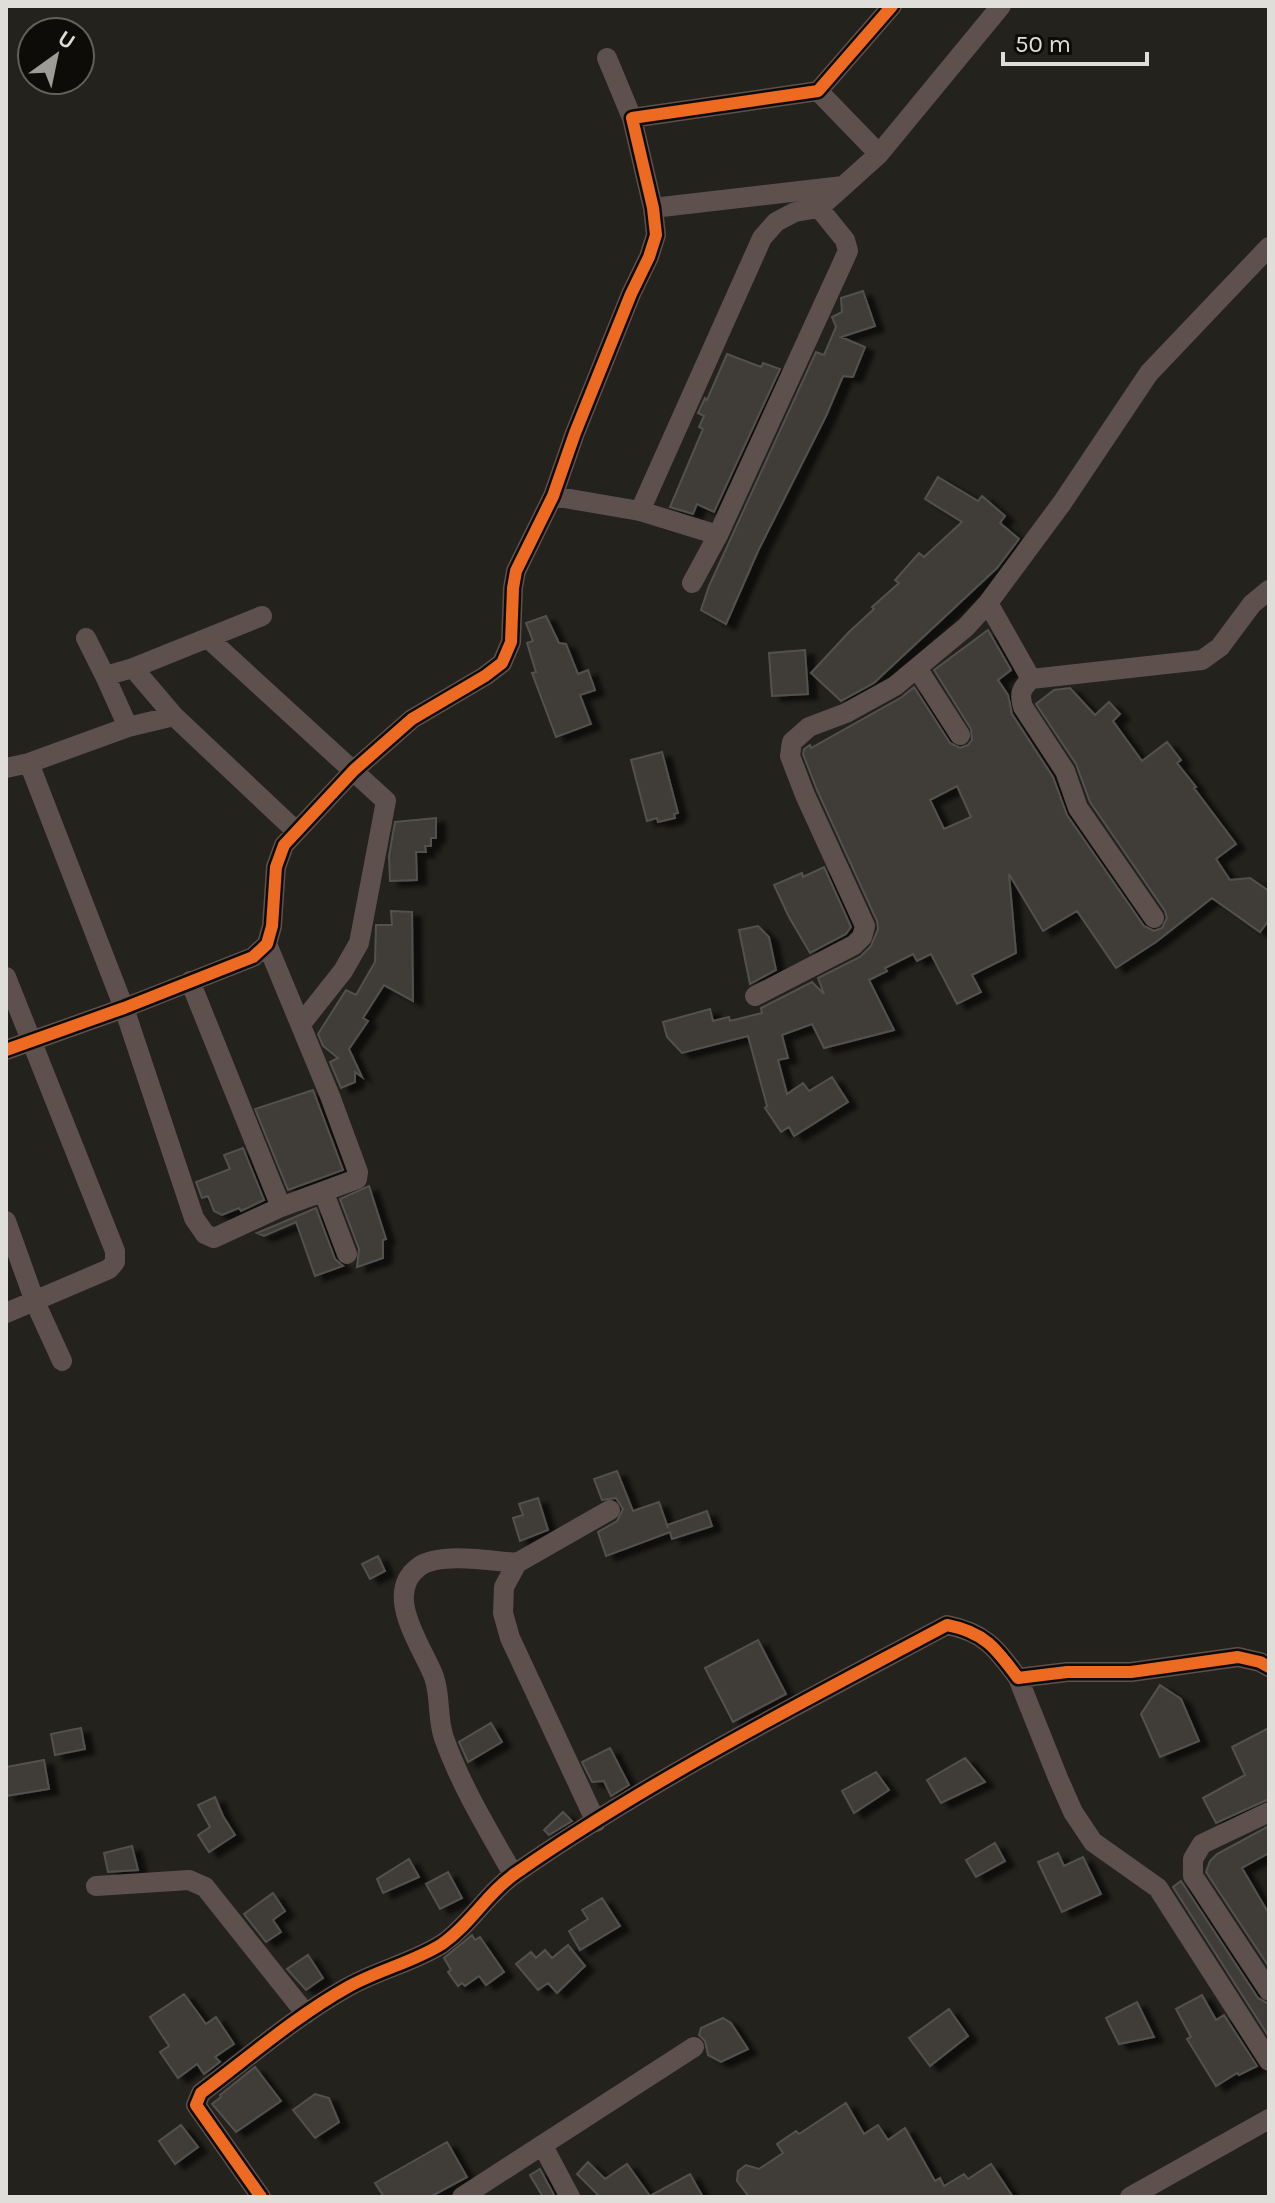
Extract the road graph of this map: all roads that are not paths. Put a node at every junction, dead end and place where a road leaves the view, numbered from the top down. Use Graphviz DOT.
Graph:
graph roads {
  1 [pos="892,6"];
  2 [pos="1001,6"];
  3 [pos="607,58"];
  4 [pos="818,91"];
  5 [pos="632,118"];
  6 [pos="879,154"];
  7 [pos="843,186"];
  8 [pos="653,208"];
  9 [pos="819,208"];
  10 [pos="1269,247"];
  11 [pos="553,496"];
  12 [pos="640,511"];
  13 [pos="718,535"];
  14 [pos="692,583"];
  15 [pos="1269,590"];
  16 [pos="988,603"];
  17 [pos="262,616"];
  18 [pos="86,638"];
  19 [pos="209,639"];
  20 [pos="133,668"];
  21 [pos="917,668"];
  22 [pos="105,676"];
  23 [pos="1031,679"];
  24 [pos="174,716"];
  25 [pos="128,727"];
  26 [pos="960,735"];
  27 [pos="29,763"];
  28 [pos="6,768"];
  29 [pos="354,770"];
  30 [pos="296,831"];
  31 [pos="1154,918"];
  32 [pos="267,944"];
  33 [pos="6,977"];
  34 [pos="190,981"];
  35 [pos="755,996"];
  36 [pos="124,1008"];
  37 [pos="301,1024"];
  38 [pos="30,1040"];
  39 [pos="6,1050"];
  40 [pos="324,1193"];
  41 [pos="281,1207"];
  42 [pos="6,1221"];
  43 [pos="347,1254"];
  44 [pos="35,1302"];
  45 [pos="6,1313"];
  46 [pos="62,1361"];
  47 [pos="610,1510"];
  48 [pos="517,1563"];
  49 [pos="1269,1667"];
  50 [pos="1018,1678"];
  51 [pos="1269,1812"];
  52 [pos="596,1822"];
  53 [pos="513,1874"];
  54 [pos="96,1886"];
  55 [pos="1269,1991"];
  56 [pos="306,2014"];
  57 [pos="694,2047"];
  58 [pos="1269,2061"];
  59 [pos="1269,2119"];
  60 [pos="543,2146"];
  61 [pos="261,2197"];
  62 [pos="462,2197"];
  63 [pos="570,2197"];
  64 [pos="1130,2197"];
  1 -- 4 [label="street"];
  2 -- 6 [label="street"];
  3 -- 5 [label="street"];
  4 -- 5 [label="street"];
  4 -- 6 [label="street"];
  5 -- 8 [label="street"];
  6 -- 7 [label="street"];
  7 -- 8 [label="street"];
  7 -- 9 [label="street"];
  8 -- 11 [label="street"];
  9 -- 12 [label="street"];
  9 -- 13 [label="street"];
  10 -- 16 [label="street"];
  11 -- 12 [label="street"];
  11 -- 29 [label="street"];
  12 -- 13 [label="street"];
  13 -- 14 [label="street"];
  15 -- 23 [label="street"];
  16 -- 21 [label="street"];
  16 -- 23 [label="street"];
  17 -- 19 [label="street"];
  18 -- 22 [label="street"];
  19 -- 20 [label="street"];
  19 -- 29 [label="street"];
  20 -- 22 [label="street"];
  20 -- 24 [label="street"];
  21 -- 26 [label="street"];
  21 -- 35 [label="street"];
  22 -- 25 [label="street"];
  23 -- 31 [label="street"];
  24 -- 25 [label="street"];
  24 -- 30 [label="street"];
  25 -- 27 [label="street"];
  27 -- 28 [label="street"];
  27 -- 36 [label="street"];
  29 -- 30 [label="street"];
  29 -- 37 [label="street"];
  30 -- 32 [label="street"];
  32 -- 34 [label="street"];
  32 -- 37 [label="street"];
  33 -- 38 [label="street"];
  34 -- 36 [label="street"];
  34 -- 41 [label="street"];
  36 -- 38 [label="street"];
  36 -- 41 [label="street"];
  37 -- 40 [label="street"];
  38 -- 39 [label="street"];
  38 -- 44 [label="street"];
  40 -- 41 [label="street"];
  40 -- 43 [label="street"];
  42 -- 44 [label="street"];
  44 -- 45 [label="street"];
  44 -- 46 [label="street"];
  47 -- 48 [label="street"];
  48 -- 52 [label="street"];
  48 -- 53 [label="street"];
  49 -- 50 [label="street"];
  50 -- 52 [label="street"];
  50 -- 58 [label="street"];
  51 -- 55 [label="street"];
  52 -- 53 [label="street"];
  53 -- 56 [label="street"];
  54 -- 56 [label="street"];
  56 -- 61 [label="street"];
  57 -- 60 [label="street"];
  59 -- 64 [label="street"];
  60 -- 62 [label="street"];
  60 -- 63 [label="street"];
}
